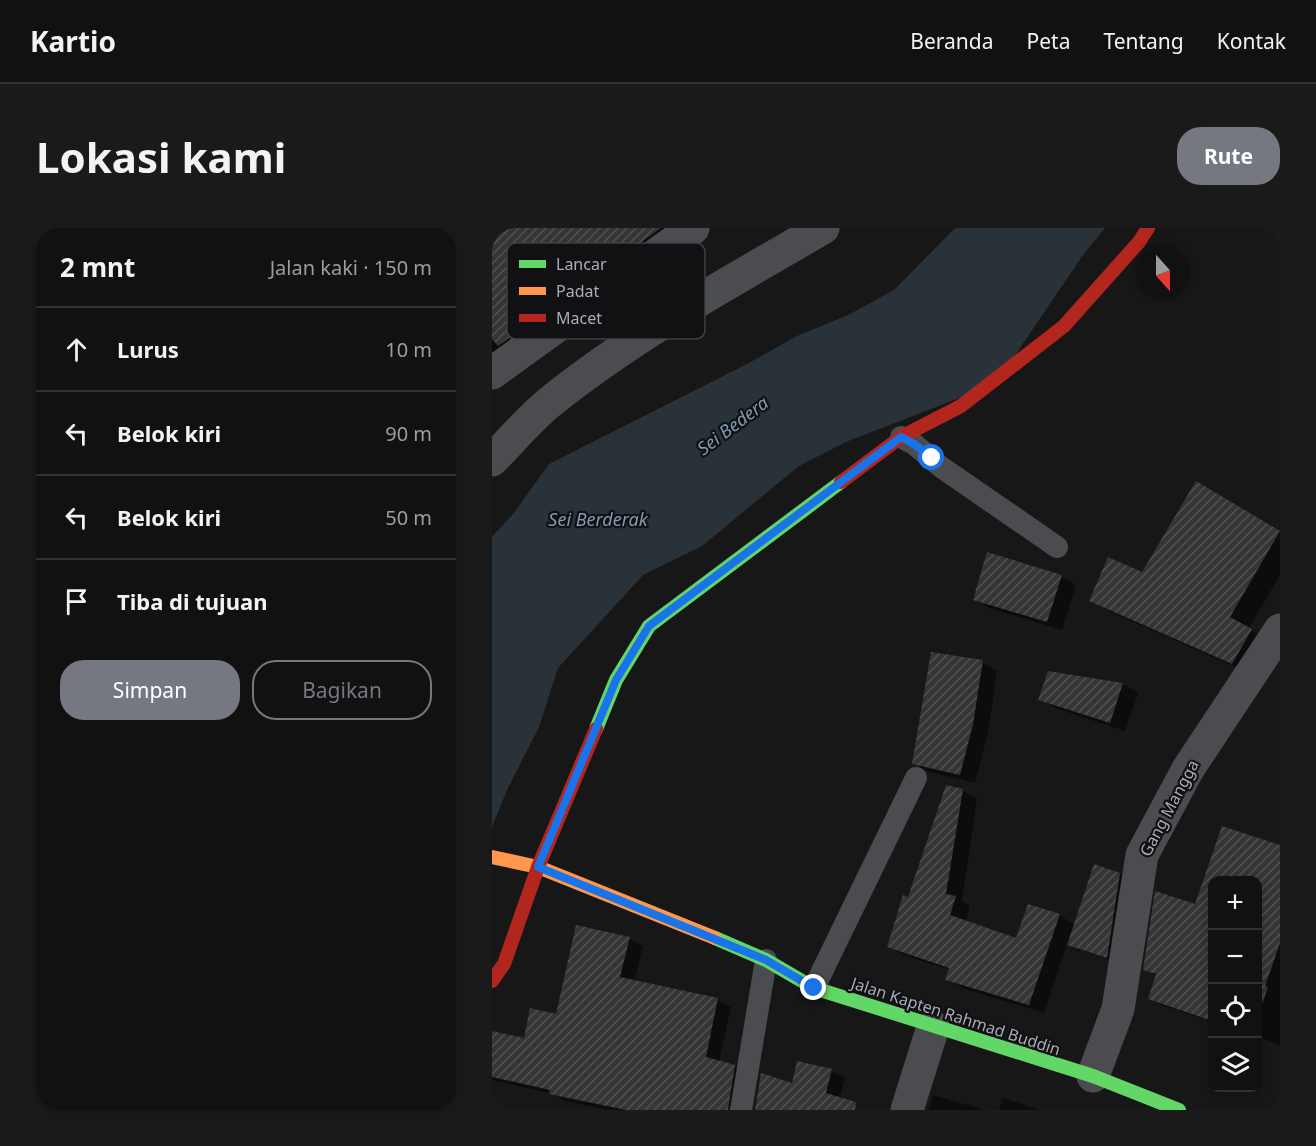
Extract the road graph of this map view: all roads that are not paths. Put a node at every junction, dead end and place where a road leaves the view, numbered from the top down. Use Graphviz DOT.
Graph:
graph roads {
  1 [pos="693,228"];
  2 [pos="823,228"];
  3 [pos="1148,228"];
  4 [pos="672,243"];
  5 [pos="705,297"];
  6 [pos="539,339"];
  7 [pos="637,339"];
  8 [pos="492,373"];
  9 [pos="901,437"];
  10 [pos="492,460"];
  11 [pos="1057,548"];
  12 [pos="1280,630"];
  13 [pos="916,778"];
  14 [pos="495,859"];
  15 [pos="538,867"];
  16 [pos="766,960"];
  17 [pos="492,981"];
  18 [pos="814,988"];
  19 [pos="933,1027"];
  20 [pos="1093,1076"];
  21 [pos="741,1110"];
  22 [pos="907,1110"];
  23 [pos="1179,1110"];
  1 -- 4 [label="street"];
  2 -- 5 [label="street"];
  3 -- 9 [label="street"];
  6 -- 8 [label="street"];
  7 -- 10 [label="street"];
  9 -- 11 [label="lane"];
  9 -- 15 [label="street"];
  12 -- 20 [label="street, Gang Mangga"];
  13 -- 18 [label="lane"];
  14 -- 15 [label="street, Jalan Kapten Rahmad Buddin"];
  15 -- 16 [label="street, Jalan Kapten Rahmad Buddin"];
  15 -- 17 [label="street"];
  16 -- 18 [label="street, Jalan Kapten Rahmad Buddin"];
  16 -- 21 [label="lane"];
  18 -- 19 [label="street, Jalan Kapten Rahmad Buddin"];
  19 -- 20 [label="street, Jalan Kapten Rahmad Buddin"];
  19 -- 22 [label="street"];
  20 -- 23 [label="street, Jalan Kapten Rahmad Buddin"];
}
